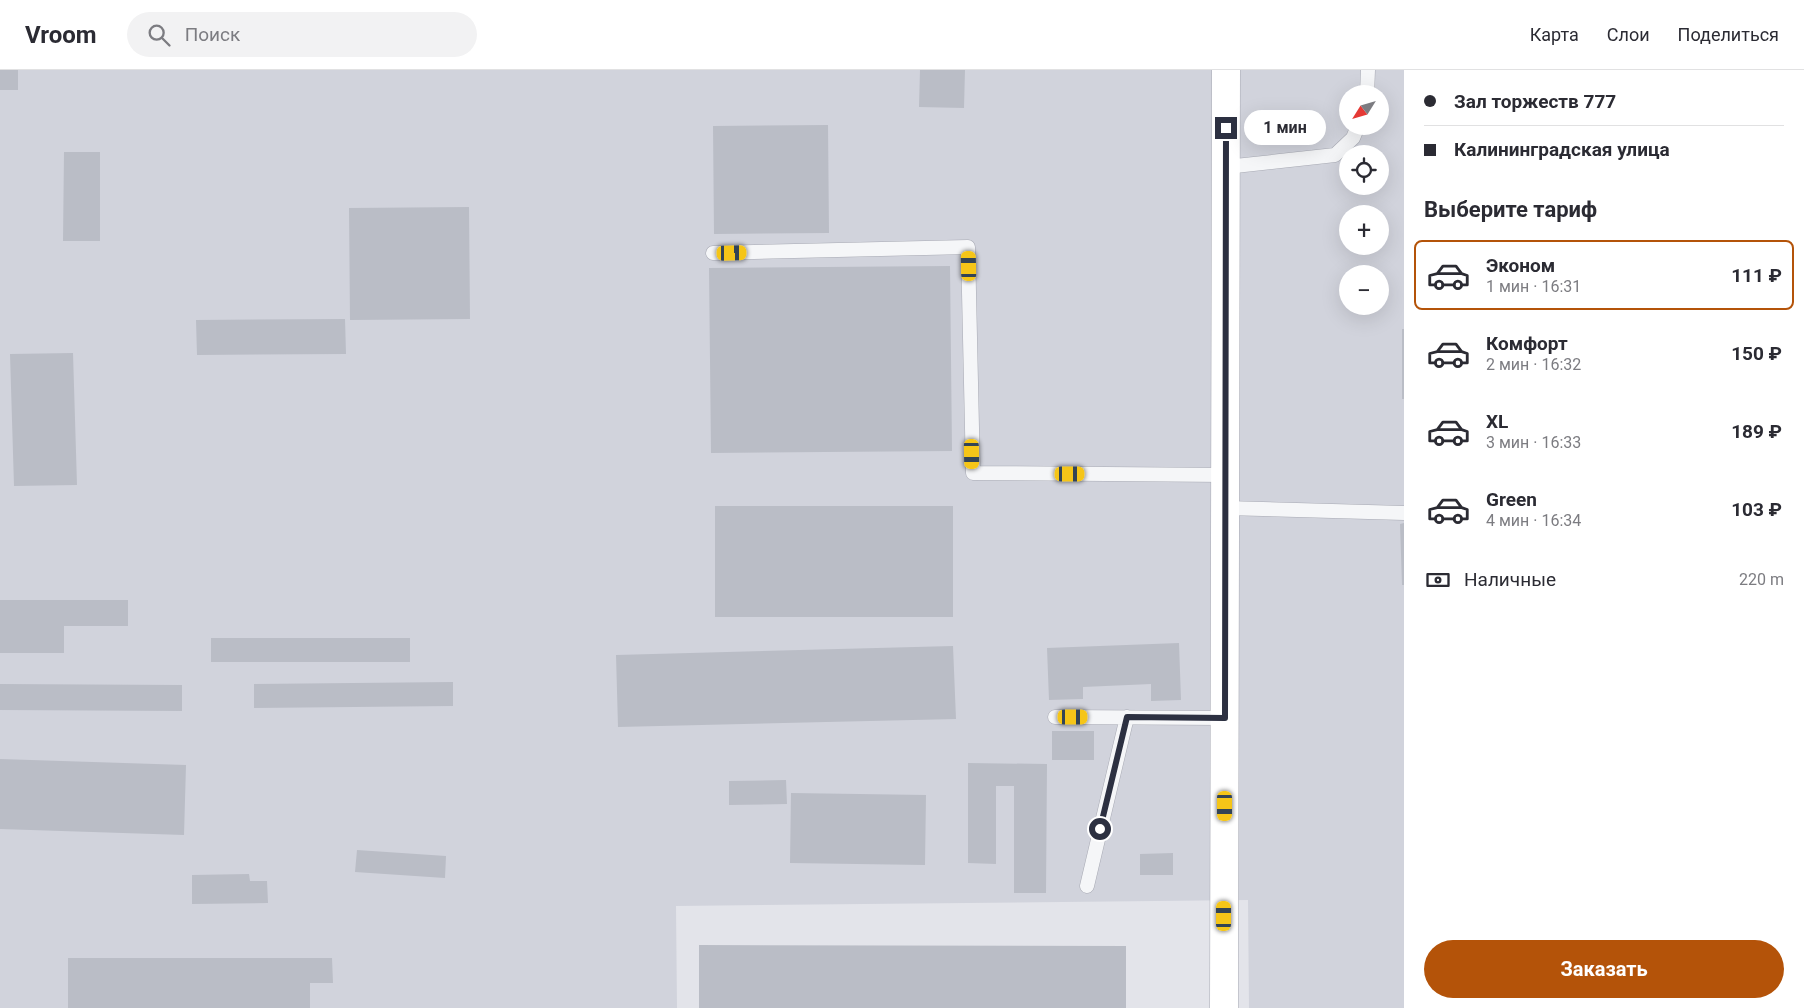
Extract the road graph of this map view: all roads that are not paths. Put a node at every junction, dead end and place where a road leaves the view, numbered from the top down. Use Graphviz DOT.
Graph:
graph roads {
  1 [pos="1226,70"];
  2 [pos="1368,70"];
  3 [pos="1367,85"];
  4 [pos="1354,135"];
  5 [pos="1226,167"];
  6 [pos="713,254"];
  7 [pos="1226,474"];
  8 [pos="1226,508"];
  9 [pos="1404,513"];
  10 [pos="1055,716"];
  11 [pos="1127,717"];
  12 [pos="1225,718"];
  13 [pos="1087,886"];
  14 [pos="1224,1008"];
  1 -- 5 [label="street"];
  2 -- 3 [label="lane"];
  4 -- 5 [label="lane"];
  5 -- 7 [label="street"];
  6 -- 7 [label="lane"];
  7 -- 8 [label="street"];
  8 -- 9 [label="lane"];
  8 -- 12 [label="street"];
  10 -- 11 [label="lane"];
  11 -- 12 [label="lane"];
  11 -- 13 [label="lane"];
  12 -- 14 [label="street"];
}
